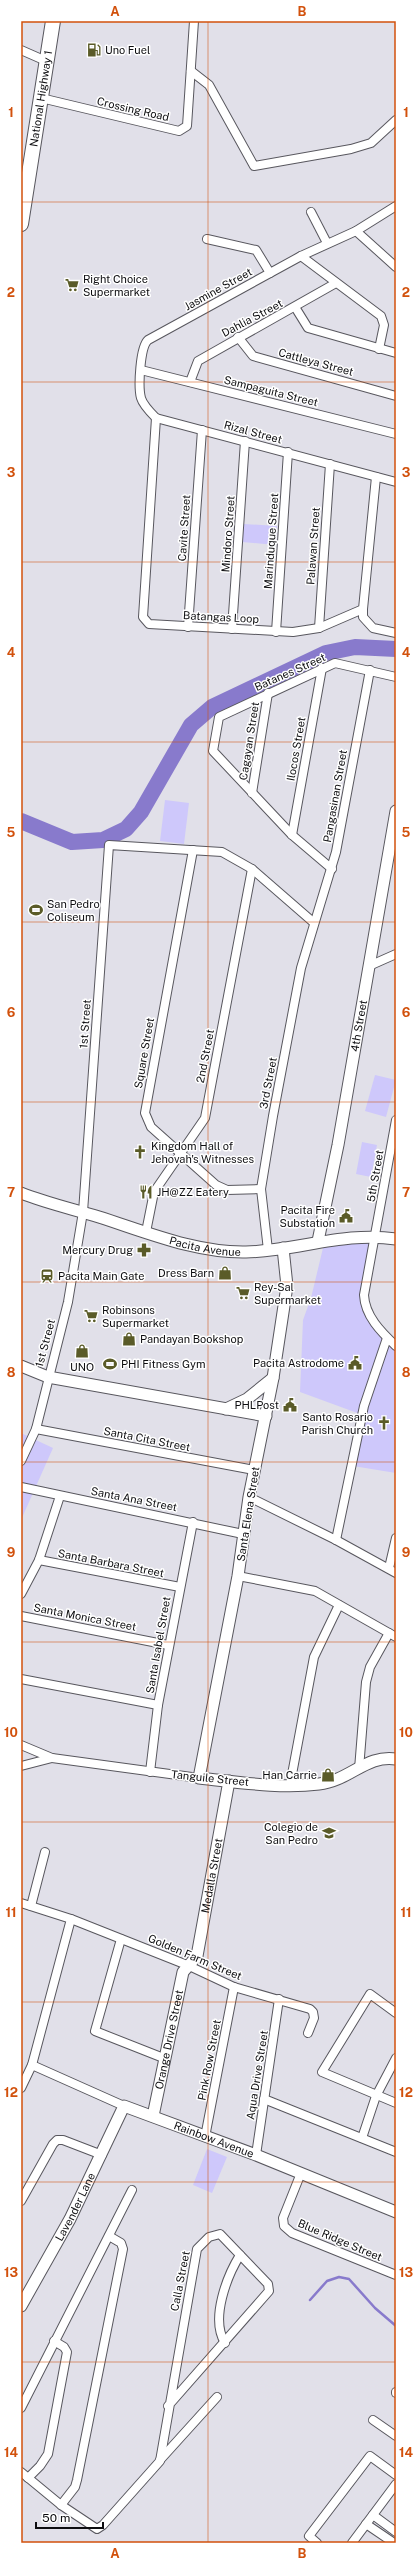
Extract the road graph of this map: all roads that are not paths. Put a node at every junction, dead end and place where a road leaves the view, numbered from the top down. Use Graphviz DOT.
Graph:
graph roads {
  1 [pos="53,21"];
  2 [pos="194,21"];
  3 [pos="21,50"];
  4 [pos="46,61"];
  5 [pos="190,71"];
  6 [pos="41,98"];
  7 [pos="396,120"];
  8 [pos="396,206"];
  9 [pos="311,212"];
  10 [pos="21,224"];
  11 [pos="356,230"];
  12 [pos="207,239"];
  13 [pos="327,243"];
  14 [pos="301,256"];
  15 [pos="395,264"];
  16 [pos="270,273"];
  17 [pos="336,283"];
  18 [pos="295,307"];
  19 [pos="238,337"];
  20 [pos="379,349"];
  21 [pos="396,353"];
  22 [pos="141,370"];
  23 [pos="190,382"];
  24 [pos="396,396"];
  25 [pos="156,418"];
  26 [pos="202,430"];
  27 [pos="396,434"];
  28 [pos="245,441"];
  29 [pos="288,452"];
  30 [pos="330,464"];
  31 [pos="376,477"];
  32 [pos="396,482"];
  33 [pos="363,609"];
  34 [pos="188,627"];
  35 [pos="319,628"];
  36 [pos="232,629"];
  37 [pos="276,632"];
  38 [pos="396,633"];
  39 [pos="322,668"];
  40 [pos="370,670"];
  41 [pos="396,677"];
  42 [pos="268,693"];
  43 [pos="252,793"];
  44 [pos="396,811"];
  45 [pos="292,835"];
  46 [pos="193,850"];
  47 [pos="332,869"];
  48 [pos="252,870"];
  49 [pos="313,922"];
  50 [pos="396,954"];
  51 [pos="369,966"];
  52 [pos="396,1120"];
  53 [pos="180,1154"];
  54 [pos="261,1189"];
  55 [pos="21,1193"];
  56 [pos="83,1212"];
  57 [pos="146,1232"];
  58 [pos="376,1236"];
  59 [pos="396,1239"];
  60 [pos="318,1241"];
  61 [pos="283,1248"];
  62 [pos="268,1250"];
  63 [pos="387,1338"];
  64 [pos="396,1346"];
  65 [pos="21,1366"];
  66 [pos="48,1377"];
  67 [pos="273,1378"];
  68 [pos="226,1409"];
  69 [pos="266,1416"];
  70 [pos="36,1429"];
  71 [pos="21,1461"];
  72 [pos="254,1470"];
  73 [pos="21,1487"];
  74 [pos="60,1496"];
  75 [pos="249,1497"];
  76 [pos="193,1522"];
  77 [pos="243,1534"];
  78 [pos="396,1538"];
  79 [pos="336,1540"];
  80 [pos="39,1560"];
  81 [pos="392,1571"];
  82 [pos="238,1576"];
  83 [pos="180,1587"];
  84 [pos="21,1594"];
  85 [pos="339,1605"];
  86 [pos="21,1616"];
  87 [pos="393,1635"];
  88 [pos="168,1645"];
  89 [pos="21,1679"];
  90 [pos="158,1705"];
  91 [pos="21,1745"];
  92 [pos="52,1758"];
  93 [pos="396,1759"];
  94 [pos="21,1766"];
  95 [pos="359,1769"];
  96 [pos="150,1772"];
  97 [pos="199,1778"];
  98 [pos="229,1781"];
  99 [pos="290,1785"];
  100 [pos="45,1852"];
  101 [pos="21,1903"];
  102 [pos="31,1906"];
  103 [pos="71,1919"];
  104 [pos="121,1939"];
  105 [pos="187,1965"];
  106 [pos="234,1987"];
  107 [pos="279,1999"];
  108 [pos="396,2013"];
  109 [pos="308,2033"];
  110 [pos="166,2059"];
  111 [pos="395,2059"];
  112 [pos="32,2065"];
  113 [pos="21,2088"];
  114 [pos="376,2096"];
  115 [pos="264,2099"];
  116 [pos="396,2103"];
  117 [pos="124,2106"];
  118 [pos="154,2116"];
  119 [pos="205,2136"];
  120 [pos="362,2138"];
  121 [pos="396,2152"];
  122 [pos="102,2155"];
  123 [pos="256,2155"];
  124 [pos="301,2173"];
  125 [pos="132,2190"];
  126 [pos="21,2201"];
  127 [pos="396,2212"];
  128 [pos="109,2236"];
  129 [pos="240,2254"];
  130 [pos="396,2275"];
  131 [pos="21,2306"];
  132 [pos="54,2342"];
  133 [pos="225,2343"];
  134 [pos="217,2396"];
  135 [pos="168,2406"];
  136 [pos="21,2408"];
  137 [pos="373,2420"];
  138 [pos="396,2436"];
  139 [pos="160,2461"];
  140 [pos="21,2472"];
  141 [pos="396,2475"];
  142 [pos="28,2478"];
  143 [pos="396,2484"];
  144 [pos="61,2505"];
  145 [pos="373,2515"];
  146 [pos="366,2524"];
  147 [pos="396,2532"];
  148 [pos="317,2543"];
  149 [pos="352,2543"];
  150 [pos="394,2543"];
  1 -- 4 [label="highway, National Highway 1"];
  2 -- 5 [label="street, Crossing Road"];
  3 -- 4 [label="street"];
  4 -- 6 [label="highway, National Highway 1"];
  5 -- 6 [label="street, Crossing Road"];
  5 -- 7 [label="street"];
  6 -- 10 [label="highway, National Highway 1"];
  8 -- 11 [label="street, Jasmine Street"];
  9 -- 13 [label="street"];
  11 -- 13 [label="street, Jasmine Street"];
  11 -- 15 [label="street"];
  12 -- 16 [label="street"];
  13 -- 14 [label="street, Jasmine Street"];
  14 -- 16 [label="street, Jasmine Street"];
  14 -- 17 [label="street"];
  16 -- 22 [label="street, Jasmine Street"];
  17 -- 18 [label="street, Dahlia Street"];
  17 -- 20 [label="street"];
  18 -- 19 [label="street, Dahlia Street"];
  18 -- 20 [label="street"];
  19 -- 23 [label="street, Dahlia Street"];
  19 -- 24 [label="street, Cattleya Street"];
  20 -- 21 [label="street"];
  22 -- 23 [label="street, Sampaguita Street"];
  22 -- 25 [label="street"];
  23 -- 27 [label="street, Sampaguita Street"];
  25 -- 26 [label="street, Rizal Street"];
  25 -- 34 [label="street, Batangas Loop"];
  26 -- 28 [label="street, Rizal Street"];
  26 -- 34 [label="street, Cavite Street"];
  28 -- 29 [label="street, Rizal Street"];
  28 -- 36 [label="street, Mindoro Street"];
  29 -- 30 [label="street, Rizal Street"];
  29 -- 37 [label="street, Marinduque Street"];
  30 -- 31 [label="street, Rizal Street"];
  30 -- 35 [label="street, Palawan Street"];
  31 -- 32 [label="street, Rizal Street"];
  31 -- 33 [label="street"];
  33 -- 35 [label="street, Batangas Loop"];
  33 -- 38 [label="street"];
  34 -- 36 [label="street, Batangas Loop"];
  35 -- 37 [label="street, Batangas Loop"];
  36 -- 37 [label="street, Batangas Loop"];
  39 -- 40 [label="street, Batanes Street"];
  39 -- 42 [label="street, Batanes Street"];
  39 -- 45 [label="street, Ilocos Street"];
  40 -- 41 [label="street, Batanes Street"];
  40 -- 47 [label="street, Pangasinan Street"];
  42 -- 43 [label="street, Cagayan Street"];
  42 -- 43 [label="street, Batanes Street"];
  43 -- 45 [label="street"];
  44 -- 51 [label="street, 4th Street"];
  45 -- 47 [label="street"];
  46 -- 48 [label="street, 1st Street"];
  46 -- 53 [label="street, Square Street"];
  46 -- 56 [label="street, 1st Street"];
  47 -- 49 [label="street, Pangasinan Street"];
  48 -- 49 [label="street, 1st Street"];
  48 -- 53 [label="street, 2nd Street"];
  49 -- 54 [label="street, 3rd Street"];
  50 -- 51 [label="street"];
  51 -- 60 [label="street, 4th Street"];
  52 -- 58 [label="street, 5th Street"];
  53 -- 54 [label="street, Square Street"];
  53 -- 57 [label="street, 2nd Street"];
  54 -- 62 [label="street, 3rd Street"];
  55 -- 56 [label="street, Pacita Avenue"];
  56 -- 57 [label="street, Pacita Avenue"];
  56 -- 66 [label="street, 1st Street"];
  57 -- 62 [label="street, Pacita Avenue"];
  58 -- 59 [label="street, Pacita Avenue"];
  58 -- 60 [label="street, Pacita Avenue"];
  58 -- 63 [label="street, 5th Street"];
  60 -- 61 [label="street, Pacita Avenue"];
  61 -- 62 [label="street, Pacita Avenue"];
  61 -- 67 [label="street, Santa Elena Street"];
  63 -- 64 [label="street, 5th Street"];
  63 -- 79 [label="street"];
  65 -- 66 [label="street"];
  66 -- 68 [label="street"];
  66 -- 70 [label="street, 1st Street"];
  67 -- 68 [label="street"];
  67 -- 69 [label="street, Santa Elena Street"];
  68 -- 69 [label="street"];
  69 -- 72 [label="street, Santa Elena Street"];
  70 -- 71 [label="street, 1st Street"];
  70 -- 72 [label="street, Santa Cita Street"];
  72 -- 75 [label="street, Santa Elena Street"];
  73 -- 74 [label="street, Santa Ana Street"];
  74 -- 76 [label="street, Santa Ana Street"];
  74 -- 80 [label="street"];
  75 -- 77 [label="street, Santa Elena Street"];
  75 -- 79 [label="street"];
  76 -- 77 [label="street, Santa Ana Street"];
  76 -- 83 [label="street, Santa Isabel Street"];
  77 -- 82 [label="street, Santa Elena Street"];
  78 -- 81 [label="street"];
  79 -- 81 [label="street"];
  80 -- 83 [label="street, Santa Barbara Street"];
  80 -- 84 [label="street"];
  82 -- 85 [label="street"];
  82 -- 97 [label="street, Santa Elena Street"];
  83 -- 88 [label="street, Santa Isabel Street"];
  85 -- 87 [label="street"];
  85 -- 99 [label="street"];
  86 -- 88 [label="street, Santa Monica Street"];
  87 -- 95 [label="street"];
  88 -- 90 [label="street, Santa Isabel Street"];
  89 -- 90 [label="street"];
  90 -- 96 [label="street, Santa Isabel Street"];
  91 -- 92 [label="street, Tanguile Street"];
  92 -- 94 [label="street"];
  92 -- 96 [label="street, Tanguile Street"];
  93 -- 95 [label="street, Tanguile Street"];
  95 -- 99 [label="street, Tanguile Street"];
  96 -- 97 [label="street, Tanguile Street"];
  97 -- 98 [label="street, Tanguile Street"];
  98 -- 99 [label="street, Tanguile Street"];
  98 -- 105 [label="street, Medalla Street"];
  100 -- 102 [label="street"];
  101 -- 102 [label="street, Golden Farm Street"];
  102 -- 103 [label="street, Golden Farm Street"];
  103 -- 104 [label="street, Golden Farm Street"];
  103 -- 112 [label="street"];
  104 -- 105 [label="street, Golden Farm Street"];
  104 -- 110 [label="street"];
  105 -- 106 [label="street, Golden Farm Street"];
  105 -- 110 [label="street, Orange Drive Street"];
  106 -- 107 [label="street, Golden Farm Street"];
  106 -- 119 [label="street, Pink Row Street"];
  107 -- 109 [label="street, Golden Farm Street"];
  107 -- 115 [label="street, Aqua Drive Street"];
  108 -- 114 [label="street"];
  110 -- 118 [label="street, Orange Drive Street"];
  111 -- 114 [label="street"];
  112 -- 113 [label="street"];
  112 -- 117 [label="street, Rainbow Avenue"];
  114 -- 116 [label="street"];
  114 -- 120 [label="street"];
  115 -- 120 [label="street"];
  115 -- 123 [label="street, Aqua Drive Street"];
  117 -- 118 [label="street, Rainbow Avenue"];
  117 -- 122 [label="street, Lavender Lane"];
  118 -- 119 [label="street, Rainbow Avenue"];
  119 -- 123 [label="street, Rainbow Avenue"];
  120 -- 121 [label="street"];
  122 -- 126 [label="street"];
  122 -- 131 [label="street, Lavender Lane"];
  123 -- 124 [label="street, Rainbow Avenue"];
  124 -- 127 [label="street, Rainbow Avenue"];
  124 -- 130 [label="street, Blue Ridge Street"];
  125 -- 128 [label="street"];
  128 -- 132 [label="street"];
  128 -- 144 [label="street"];
  129 -- 133 [label="street"];
  129 -- 133 [label="street, Calla Street"];
  129 -- 135 [label="street, Calla Street"];
  132 -- 136 [label="street"];
  132 -- 142 [label="street"];
  133 -- 135 [label="street, Calla Street"];
  134 -- 139 [label="street"];
  135 -- 139 [label="street, Calla Street"];
  137 -- 138 [label="street"];
  139 -- 144 [label="street"];
  140 -- 142 [label="street"];
  141 -- 148 [label="street"];
  142 -- 144 [label="street"];
  143 -- 145 [label="street"];
  145 -- 146 [label="street"];
  145 -- 147 [label="street"];
  146 -- 149 [label="street"];
  146 -- 150 [label="street"];
}
